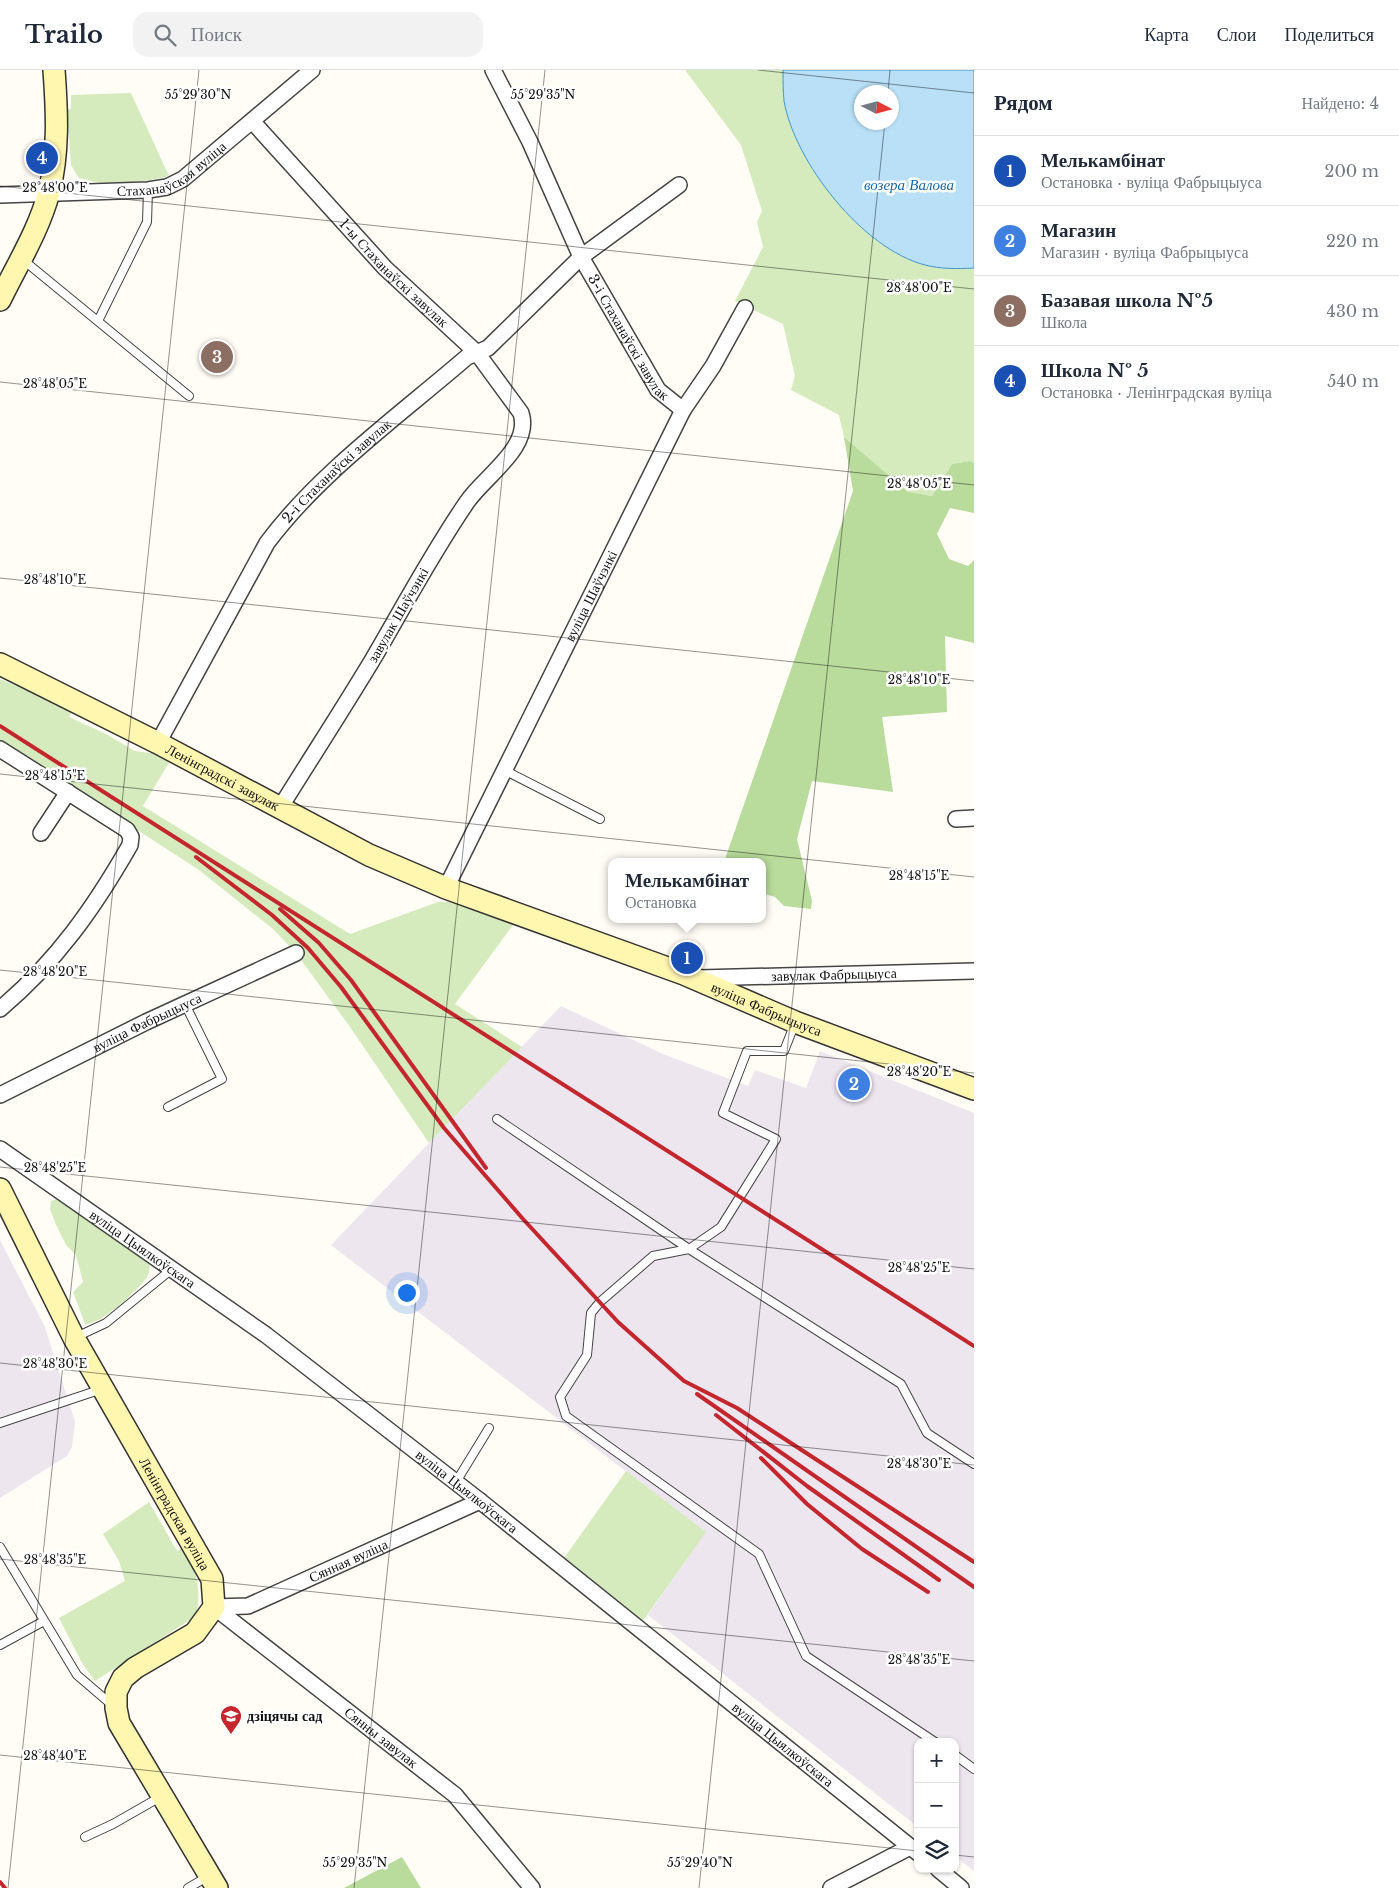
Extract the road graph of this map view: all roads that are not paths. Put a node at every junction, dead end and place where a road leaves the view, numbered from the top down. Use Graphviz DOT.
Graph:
graph roads {
  1 [pos="54,70"];
  2 [pos="312,70"];
  3 [pos="493,70"];
  4 [pos="252,121"];
  5 [pos="679,185"];
  6 [pos="148,190"];
  7 [pos="48,193"];
  8 [pos="0,195"];
  9 [pos="21,257"];
  10 [pos="581,257"];
  11 [pos="0,300"];
  12 [pos="745,308"];
  13 [pos="98,321"];
  14 [pos="476,354"];
  15 [pos="189,396"];
  16 [pos="683,410"];
  17 [pos="524,429"];
  18 [pos="0,664"];
  19 [pos="158,743"];
  20 [pos="0,749"];
  21 [pos="504,770"];
  22 [pos="68,792"];
  23 [pos="280,808"];
  24 [pos="974,818"];
  25 [pos="600,819"];
  26 [pos="956,819"];
  27 [pos="42,833"];
  28 [pos="446,888"];
  29 [pos="296,953"];
  30 [pos="974,971"];
  31 [pos="695,978"];
  32 [pos="185,1004"];
  33 [pos="0,1009"];
  34 [pos="795,1022"];
  35 [pos="974,1090"];
  36 [pos="0,1095"];
  37 [pos="168,1107"];
  38 [pos="497,1120"];
  39 [pos="0,1149"];
  40 [pos="0,1189"];
  41 [pos="689,1249"];
  42 [pos="172,1269"];
  43 [pos="74,1338"];
  44 [pos="103,1389"];
  45 [pos="0,1423"];
  46 [pos="489,1428"];
  47 [pos="974,1464"];
  48 [pos="456,1482"];
  49 [pos="480,1500"];
  50 [pos="0,1547"];
  51 [pos="214,1606"];
  52 [pos="44,1621"];
  53 [pos="0,1645"];
  54 [pos="116,1708"];
  55 [pos="929,1738"];
  56 [pos="959,1758"];
  57 [pos="974,1769"];
  58 [pos="162,1796"];
  59 [pos="85,1837"];
  60 [pos="914,1850"];
  61 [pos="943,1873"];
  62 [pos="213,1882"];
  63 [pos="188,1888"];
  64 [pos="532,1888"];
  65 [pos="831,1888"];
  66 [pos="961,1888"];
  1 -- 7 [label="street"];
  2 -- 4 [label="street, Стаханаўская вуліца"];
  3 -- 10 [label="street, 3-і Стаханаўскі завулак"];
  4 -- 6 [label="street, Стаханаўская вуліца"];
  4 -- 14 [label="street, 1-ы Стаханаўскі завулак"];
  5 -- 10 [label="street, 3-і Стаханаўскі завулак"];
  6 -- 7 [label="street, Стаханаўская вуліца"];
  6 -- 13 [label="lane"];
  7 -- 8 [label="street, Стаханаўская вуліца"];
  7 -- 9 [label="street"];
  9 -- 11 [label="street"];
  9 -- 13 [label="lane"];
  10 -- 14 [label="street, 2-і Стаханаўскі завулак"];
  10 -- 16 [label="street, 3-і Стаханаўскі завулак"];
  12 -- 16 [label="street, вуліца Шаўчэнкі"];
  13 -- 15 [label="lane"];
  14 -- 17 [label="street, 1-ы Стаханаўскі завулак"];
  14 -- 19 [label="street, 2-і Стаханаўскі завулак"];
  16 -- 21 [label="street, вуліца Шаўчэнкі"];
  17 -- 23 [label="street, завулак Шаўчэнкі"];
  18 -- 19 [label="street, Ленінградскі завулак"];
  19 -- 23 [label="street, Ленінградскі завулак"];
  20 -- 22 [label="street"];
  21 -- 25 [label="lane"];
  21 -- 28 [label="street, вуліца Шаўчэнкі"];
  22 -- 27 [label="street"];
  22 -- 33 [label="street"];
  23 -- 28 [label="street, Ленінградскі завулак"];
  24 -- 26 [label="street"];
  28 -- 31 [label="street, вуліца Фабрыцыуса"];
  29 -- 32 [label="street, вуліца Фабрыцыуса"];
  30 -- 31 [label="street, завулак Фабрыцыуса"];
  31 -- 34 [label="street, вуліца Фабрыцыуса"];
  32 -- 36 [label="street, вуліца Фабрыцыуса"];
  32 -- 37 [label="lane"];
  34 -- 35 [label="street, вуліца Фабрыцыуса"];
  34 -- 41 [label="lane"];
  38 -- 41 [label="lane"];
  39 -- 42 [label="street, вуліца Цыялкоўскага"];
  40 -- 43 [label="street, Ленінградская вуліца"];
  41 -- 47 [label="lane"];
  41 -- 55 [label="lane"];
  42 -- 43 [label="lane"];
  42 -- 48 [label="street, вуліца Цыялкоўскага"];
  43 -- 44 [label="street, Ленінградская вуліца"];
  44 -- 45 [label="lane"];
  44 -- 51 [label="street, Ленінградская вуліца"];
  46 -- 48 [label="lane"];
  48 -- 49 [label="street, вуліца Цыялкоўскага"];
  49 -- 51 [label="street, Сянная вуліца"];
  49 -- 60 [label="street, вуліца Цыялкоўскага"];
  50 -- 52 [label="lane"];
  51 -- 54 [label="street"];
  51 -- 64 [label="street, Сянны завулак"];
  52 -- 53 [label="lane"];
  52 -- 54 [label="lane"];
  54 -- 58 [label="street"];
  56 -- 57 [label="lane"];
  58 -- 59 [label="lane"];
  58 -- 62 [label="street"];
  60 -- 65 [label="street"];
  61 -- 66 [label="street"];
  62 -- 63 [label="lane"];
}
